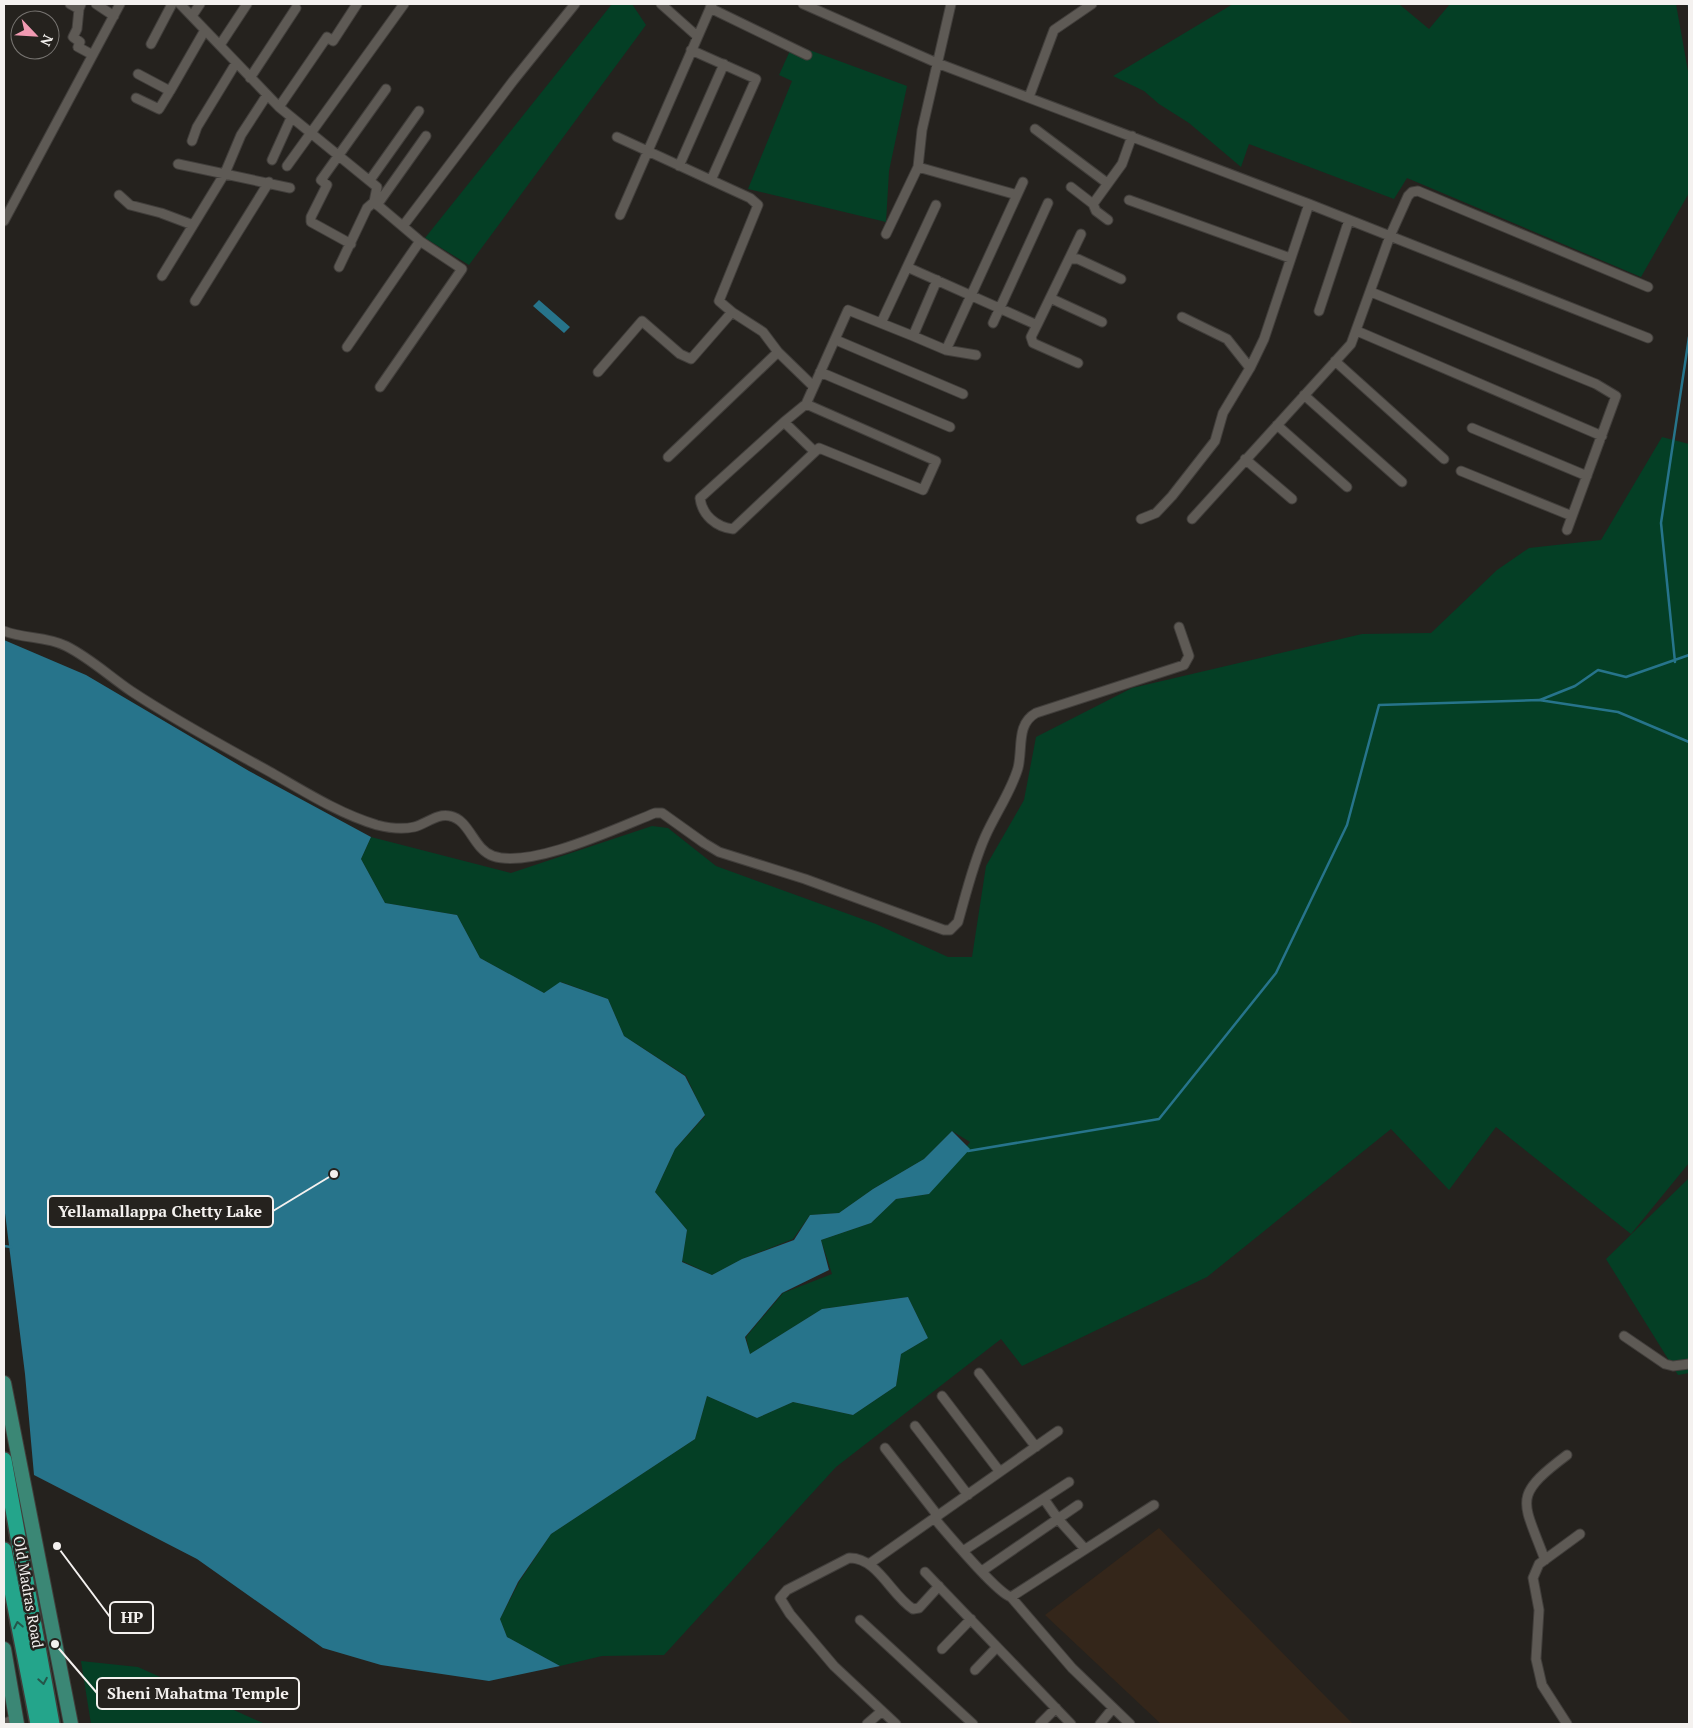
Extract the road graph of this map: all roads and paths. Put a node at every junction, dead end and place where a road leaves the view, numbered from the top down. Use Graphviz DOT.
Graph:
graph roads {
  1 [pos="70,4"];
  2 [pos="96,4"];
  3 [pos="120,4"];
  4 [pos="172,4"];
  5 [pos="180,4"];
  6 [pos="200,4"];
  7 [pos="247,4"];
  8 [pos="357,4"];
  9 [pos="404,4"];
  10 [pos="575,4"];
  11 [pos="661,4"];
  12 [pos="802,4"];
  13 [pos="951,4"];
  14 [pos="1092,4"];
  15 [pos="80,6"];
  16 [pos="711,6"];
  17 [pos="296,8"];
  18 [pos="114,16"];
  19 [pos="192,16"];
  20 [pos="205,30"];
  21 [pos="697,36"];
  22 [pos="151,44"];
  23 [pos="220,45"];
  24 [pos="691,50"];
  25 [pos="91,54"];
  26 [pos="807,55"];
  27 [pos="236,63"];
  28 [pos="937,63"];
  29 [pos="724,64"];
  30 [pos="138,74"];
  31 [pos="250,78"];
  32 [pos="386,89"];
  33 [pos="170,91"];
  34 [pos="267,95"];
  35 [pos="1029,97"];
  36 [pos="136,98"];
  37 [pos="279,107"];
  38 [pos="419,111"];
  39 [pos="291,118"];
  40 [pos="1035,129"];
  41 [pos="311,134"];
  42 [pos="426,136"];
  43 [pos="1132,136"];
  44 [pos="617,138"];
  45 [pos="192,141"];
  46 [pos="647,152"];
  47 [pos="339,155"];
  48 [pos="272,160"];
  49 [pos="178,164"];
  50 [pos="287,166"];
  51 [pos="679,166"];
  52 [pos="918,167"];
  53 [pos="226,174"];
  54 [pos="370,180"];
  55 [pos="711,180"];
  56 [pos="269,182"];
  57 [pos="1023,182"];
  58 [pos="1107,183"];
  59 [pos="1071,187"];
  60 [pos="290,188"];
  61 [pos="119,195"];
  62 [pos="1017,195"];
  63 [pos="1129,200"];
  64 [pos="375,203"];
  65 [pos="1048,203"];
  66 [pos="1093,204"];
  67 [pos="1309,204"];
  68 [pos="936,206"];
  69 [pos="620,215"];
  70 [pos="4,220"];
  71 [pos="1108,220"];
  72 [pos="1350,220"];
  73 [pos="193,225"];
  74 [pos="403,226"];
  75 [pos="886,234"];
  76 [pos="1081,234"];
  77 [pos="1390,236"];
  78 [pos="420,240"];
  79 [pos="351,244"];
  80 [pos="1290,258"];
  81 [pos="1069,259"];
  82 [pos="339,267"];
  83 [pos="908,267"];
  84 [pos="162,276"];
  85 [pos="1121,279"];
  86 [pos="937,280"];
  87 [pos="1648,287"];
  88 [pos="1371,292"];
  89 [pos="971,296"];
  90 [pos="1050,298"];
  91 [pos="196,302"];
  92 [pos="1000,309"];
  93 [pos="1319,311"];
  94 [pos="732,312"];
  95 [pos="1182,317"];
  96 [pos="1102,322"];
  97 [pos="881,323"];
  98 [pos="993,323"];
  99 [pos="1037,325"];
  100 [pos="1356,331"];
  101 [pos="913,336"];
  102 [pos="1648,338"];
  103 [pos="836,340"];
  104 [pos="347,347"];
  105 [pos="946,350"];
  106 [pos="778,352"];
  107 [pos="976,355"];
  108 [pos="1335,361"];
  109 [pos="1078,363"];
  110 [pos="1250,368"];
  111 [pos="598,372"];
  112 [pos="820,372"];
  113 [pos="813,386"];
  114 [pos="380,387"];
  115 [pos="963,394"];
  116 [pos="1304,395"];
  117 [pos="806,404"];
  118 [pos="784,422"];
  119 [pos="1277,425"];
  120 [pos="950,427"];
  121 [pos="1472,428"];
  122 [pos="1602,436"];
  123 [pos="814,451"];
  124 [pos="668,457"];
  125 [pos="1245,459"];
  126 [pos="1444,460"];
  127 [pos="1461,471"];
  128 [pos="1587,476"];
  129 [pos="1402,482"];
  130 [pos="1348,487"];
  131 [pos="1292,499"];
  132 [pos="1572,516"];
  133 [pos="1141,519"];
  134 [pos="1192,519"];
  135 [pos="1567,530"];
  136 [pos="1179,627"];
  137 [pos="4,631"];
  138 [pos="1624,1336"];
  139 [pos="1689,1364"];
  140 [pos="979,1374"];
  141 [pos="4,1383"];
  142 [pos="942,1396"];
  143 [pos="915,1426"];
  144 [pos="1058,1431"];
  145 [pos="1036,1447"];
  146 [pos="885,1448"];
  147 [pos="1567,1455"];
  148 [pos="4,1460"];
  149 [pos="1000,1472"];
  150 [pos="1069,1482"];
  151 [pos="968,1495"];
  152 [pos="1044,1499"];
  153 [pos="1078,1505"];
  154 [pos="1154,1505"];
  155 [pos="936,1517"];
  156 [pos="1058,1519"];
  157 [pos="1580,1534"];
  158 [pos="1085,1549"];
  159 [pos="4,1550"];
  160 [pos="962,1550"];
  161 [pos="1545,1560"];
  162 [pos="869,1564"];
  163 [pos="982,1571"];
  164 [pos="925,1572"];
  165 [pos="939,1586"];
  166 [pos="1011,1598"];
  167 [pos="971,1619"];
  168 [pos="860,1620"];
  169 [pos="997,1647"];
  170 [pos="4,1649"];
  171 [pos="942,1649"];
  172 [pos="975,1670"];
  173 [pos="1056,1708"];
  174 [pos="1113,1708"];
  175 [pos="882,1712"];
  176 [pos="12,1722"];
  177 [pos="38,1724"];
  178 [pos="52,1724"];
  179 [pos="70,1724"];
  180 [pos="868,1724"];
  181 [pos="896,1724"];
  182 [pos="973,1724"];
  183 [pos="1040,1724"];
  184 [pos="1071,1724"];
  185 [pos="1100,1724"];
  186 [pos="1130,1724"];
  187 [pos="1567,1724"];
  1 -- 15 [label="street"];
  2 -- 18 [label="street"];
  3 -- 18 [label="street"];
  4 -- 22 [label="street"];
  5 -- 19 [label="street"];
  6 -- 19 [label="street"];
  7 -- 23 [label="street"];
  8 -- 37 [label="street"];
  9 -- 41 [label="street"];
  10 -- 74 [label="street"];
  11 -- 21 [label="street"];
  12 -- 28 [label="street"];
  13 -- 28 [label="street"];
  14 -- 35 [label="street"];
  15 -- 25 [label="street"];
  16 -- 21 [label="street"];
  16 -- 26 [label="street"];
  17 -- 31 [label="street"];
  18 -- 25 [label="street"];
  19 -- 20 [label="street"];
  20 -- 23 [label="street"];
  20 -- 33 [label="street"];
  21 -- 24 [label="street"];
  23 -- 27 [label="street"];
  24 -- 29 [label="street"];
  24 -- 46 [label="street"];
  25 -- 70 [label="street"];
  27 -- 31 [label="street"];
  27 -- 45 [label="street"];
  28 -- 35 [label="street"];
  28 -- 52 [label="street"];
  29 -- 51 [label="street"];
  29 -- 55 [label="street"];
  30 -- 33 [label="street"];
  31 -- 34 [label="street"];
  32 -- 47 [label="street"];
  33 -- 36 [label="street"];
  34 -- 37 [label="street"];
  34 -- 53 [label="street"];
  35 -- 43 [label="street"];
  37 -- 39 [label="street"];
  38 -- 54 [label="street"];
  39 -- 41 [label="street"];
  39 -- 48 [label="street"];
  40 -- 58 [label="street"];
  41 -- 47 [label="street"];
  41 -- 50 [label="street"];
  42 -- 64 [label="street"];
  43 -- 58 [label="street"];
  43 -- 67 [label="street"];
  44 -- 46 [label="street"];
  46 -- 51 [label="street"];
  46 -- 69 [label="street"];
  47 -- 54 [label="street"];
  47 -- 79 [label="street"];
  49 -- 53 [label="street"];
  51 -- 55 [label="street"];
  52 -- 62 [label="street"];
  52 -- 75 [label="street"];
  53 -- 56 [label="street"];
  53 -- 73 [label="street"];
  54 -- 64 [label="street"];
  55 -- 94 [label="street"];
  56 -- 60 [label="street"];
  56 -- 91 [label="street"];
  57 -- 62 [label="street"];
  58 -- 66 [label="street"];
  59 -- 66 [label="street"];
  61 -- 73 [label="street"];
  62 -- 89 [label="street"];
  63 -- 80 [label="street"];
  64 -- 74 [label="street"];
  64 -- 79 [label="street"];
  65 -- 92 [label="street"];
  66 -- 71 [label="street"];
  67 -- 72 [label="street"];
  67 -- 80 [label="street"];
  68 -- 83 [label="street"];
  72 -- 77 [label="street"];
  72 -- 93 [label="street"];
  73 -- 84 [label="street"];
  74 -- 78 [label="street"];
  76 -- 81 [label="street"];
  77 -- 87 [label="street"];
  77 -- 88 [label="street"];
  77 -- 102 [label="street"];
  78 -- 104 [label="street"];
  78 -- 114 [label="street"];
  79 -- 82 [label="street"];
  80 -- 110 [label="street"];
  81 -- 85 [label="street"];
  81 -- 90 [label="street"];
  83 -- 86 [label="street"];
  83 -- 97 [label="street"];
  86 -- 89 [label="street"];
  86 -- 101 [label="street"];
  88 -- 100 [label="street"];
  88 -- 122 [label="street"];
  89 -- 92 [label="street"];
  89 -- 105 [label="street"];
  90 -- 96 [label="street"];
  90 -- 99 [label="street"];
  92 -- 98 [label="street"];
  92 -- 99 [label="street"];
  94 -- 106 [label="street"];
  94 -- 111 [label="street"];
  95 -- 110 [label="street"];
  97 -- 101 [label="street"];
  97 -- 103 [label="street"];
  99 -- 109 [label="street"];
  100 -- 108 [label="street"];
  100 -- 122 [label="street"];
  101 -- 105 [label="street"];
  103 -- 112 [label="street"];
  103 -- 115 [label="street"];
  105 -- 107 [label="street"];
  106 -- 113 [label="street"];
  106 -- 124 [label="street"];
  108 -- 116 [label="street"];
  108 -- 126 [label="street"];
  110 -- 133 [label="street"];
  112 -- 113 [label="street"];
  112 -- 120 [label="street"];
  113 -- 117 [label="street"];
  116 -- 119 [label="street"];
  116 -- 129 [label="street"];
  117 -- 118 [label="street"];
  117 -- 123 [label="street"];
  118 -- 123 [label="street"];
  118 -- 123 [label="street"];
  119 -- 125 [label="street"];
  119 -- 130 [label="street"];
  121 -- 128 [label="street"];
  122 -- 128 [label="street"];
  125 -- 131 [label="street"];
  125 -- 134 [label="street"];
  127 -- 132 [label="street"];
  128 -- 132 [label="street"];
  132 -- 135 [label="street"];
  136 -- 137 [label="street"];
  138 -- 139 [label="street"];
  140 -- 145 [label="street"];
  141 -- 179 [label="main road"];
  142 -- 149 [label="street"];
  143 -- 151 [label="street"];
  144 -- 145 [label="street"];
  145 -- 149 [label="street"];
  146 -- 155 [label="street"];
  147 -- 161 [label="street"];
  148 -- 178 [label="highway, Old Madras Road, one-way"];
  149 -- 151 [label="street"];
  150 -- 152 [label="street"];
  151 -- 155 [label="street"];
  152 -- 156 [label="street"];
  152 -- 160 [label="street"];
  153 -- 156 [label="street"];
  154 -- 158 [label="street"];
  155 -- 160 [label="street"];
  155 -- 162 [label="street"];
  156 -- 158 [label="street"];
  156 -- 163 [label="street"];
  157 -- 161 [label="street"];
  158 -- 166 [label="street"];
  177 -- 159 [label="highway, Old Madras Road, one-way"];
  160 -- 163 [label="street"];
  161 -- 187 [label="street"];
  162 -- 165 [label="street"];
  162 -- 175 [label="street"];
  163 -- 166 [label="street"];
  164 -- 165 [label="street"];
  165 -- 167 [label="street"];
  166 -- 174 [label="street"];
  167 -- 169 [label="street"];
  167 -- 171 [label="street"];
  168 -- 182 [label="street"];
  169 -- 172 [label="street"];
  169 -- 173 [label="street"];
  170 -- 176 [label="main road"];
  173 -- 183 [label="street"];
  173 -- 184 [label="street"];
  174 -- 185 [label="street"];
  174 -- 186 [label="street"];
  175 -- 180 [label="street"];
  175 -- 181 [label="street"];
}
